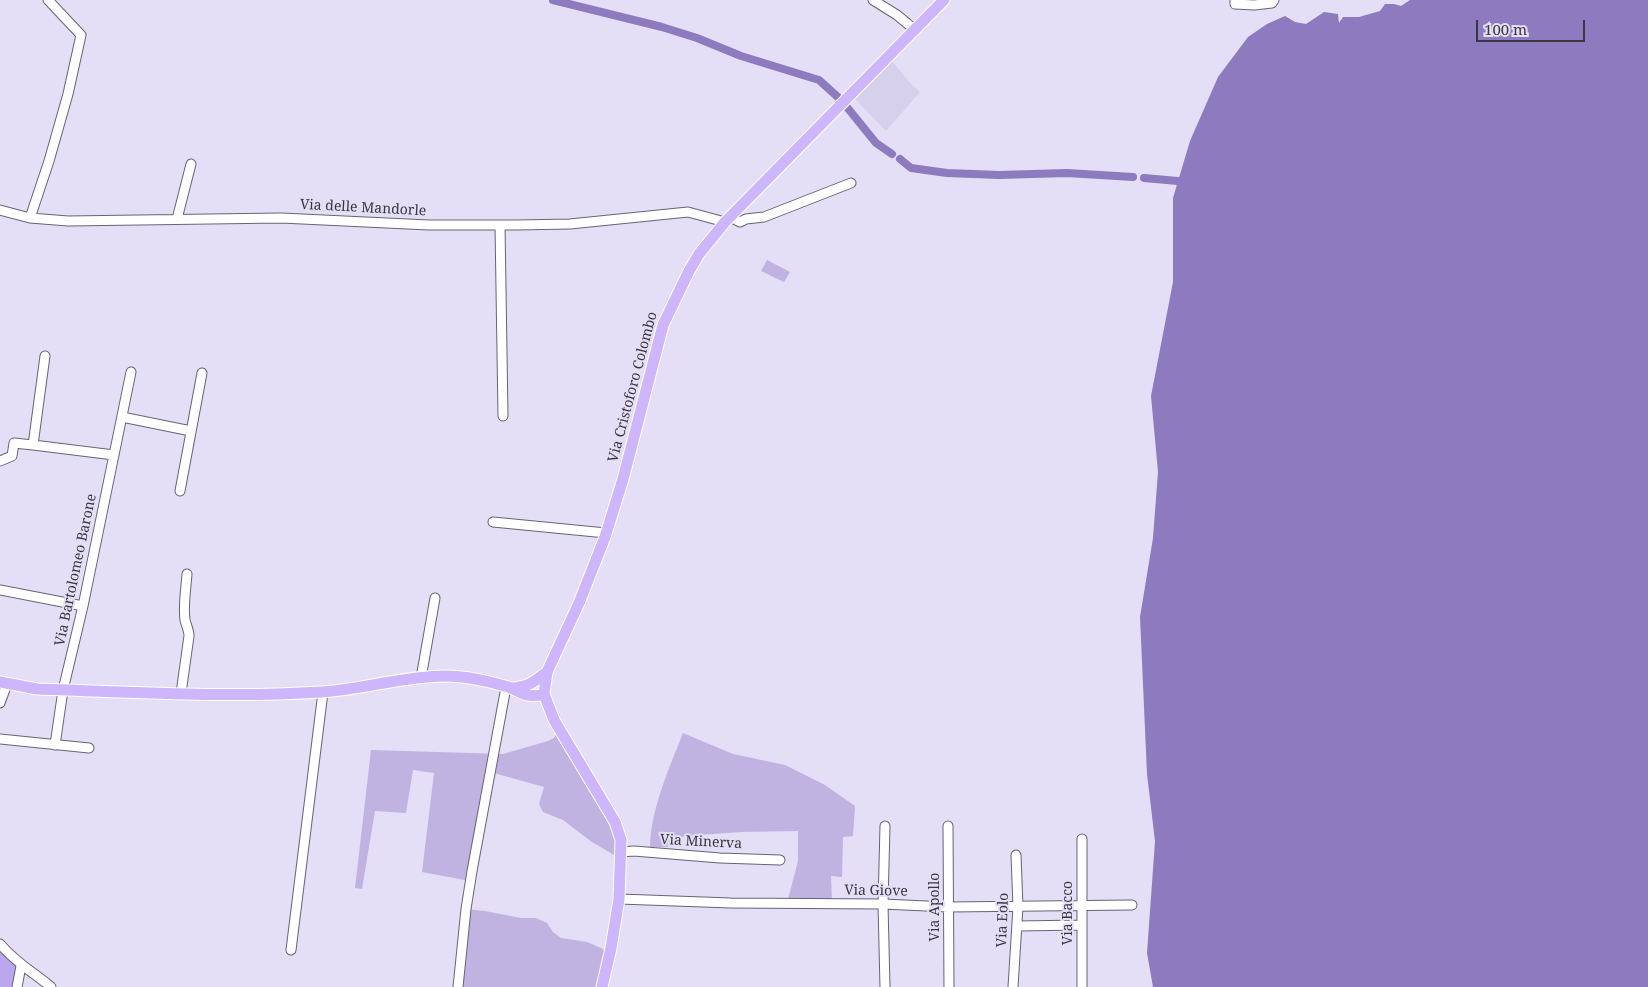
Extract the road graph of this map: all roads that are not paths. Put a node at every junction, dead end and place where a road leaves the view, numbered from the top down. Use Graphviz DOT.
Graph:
graph roads {
  1 [pos="48,0"];
  2 [pos="873,0"];
  3 [pos="944,0"];
  4 [pos="1274,0"];
  5 [pos="1235,2"];
  6 [pos="915,30"];
  7 [pos="191,164"];
  8 [pos="851,183"];
  9 [pos="0,210"];
  10 [pos="30,218"];
  11 [pos="177,219"];
  12 [pos="727,220"];
  13 [pos="500,225"];
  14 [pos="45,356"];
  15 [pos="131,372"];
  16 [pos="202,374"];
  17 [pos="503,416"];
  18 [pos="122,417"];
  19 [pos="191,431"];
  20 [pos="33,445"];
  21 [pos="114,455"];
  22 [pos="0,460"];
  23 [pos="180,491"];
  24 [pos="493,522"];
  25 [pos="606,533"];
  26 [pos="187,574"];
  27 [pos="0,590"];
  28 [pos="435,598"];
  29 [pos="83,606"];
  30 [pos="546,672"];
  31 [pos="421,678"];
  32 [pos="3,683"];
  33 [pos="508,687"];
  34 [pos="64,690"];
  35 [pos="524,691"];
  36 [pos="323,692"];
  37 [pos="181,693"];
  38 [pos="544,694"];
  39 [pos="0,703"];
  40 [pos="554,720"];
  41 [pos="0,740"];
  42 [pos="55,745"];
  43 [pos="89,748"];
  44 [pos="885,826"];
  45 [pos="948,826"];
  46 [pos="1082,839"];
  47 [pos="621,852"];
  48 [pos="1016,855"];
  49 [pos="780,860"];
  50 [pos="619,899"];
  51 [pos="884,904"];
  52 [pos="1082,905"];
  53 [pos="1132,905"];
  54 [pos="948,907"];
  55 [pos="1018,907"];
  56 [pos="1082,925"];
  57 [pos="1017,926"];
  58 [pos="0,944"];
  59 [pos="291,950"];
  60 [pos="22,966"];
  61 [pos="16,987"];
  62 [pos="51,987"];
  63 [pos="458,987"];
  64 [pos="602,987"];
  65 [pos="884,987"];
  66 [pos="949,987"];
  67 [pos="1013,987"];
  68 [pos="1082,987"];
  1 -- 10 [label="street"];
  2 -- 6 [label="street"];
  3 -- 6 [label="main road, Via Cristoforo Colombo"];
  4 -- 5 [label="street"];
  6 -- 12 [label="main road, Via Cristoforo Colombo"];
  7 -- 11 [label="street"];
  8 -- 12 [label="street, Via delle Mandorle"];
  9 -- 10 [label="street, Via delle Mandorle"];
  10 -- 11 [label="street, Via delle Mandorle"];
  11 -- 13 [label="street, Via delle Mandorle"];
  12 -- 13 [label="street, Via delle Mandorle"];
  12 -- 25 [label="main road, Via Cristoforo Colombo"];
  13 -- 17 [label="street"];
  14 -- 20 [label="street"];
  15 -- 18 [label="street, Via Bartolomeo Barone"];
  16 -- 19 [label="street"];
  18 -- 19 [label="street"];
  18 -- 21 [label="street, Via Bartolomeo Barone"];
  19 -- 23 [label="street"];
  20 -- 21 [label="street"];
  20 -- 22 [label="street"];
  21 -- 29 [label="street, Via Bartolomeo Barone"];
  24 -- 25 [label="street"];
  25 -- 30 [label="main road, Via Cristoforo Colombo"];
  26 -- 37 [label="street"];
  27 -- 29 [label="street"];
  28 -- 31 [label="street"];
  29 -- 34 [label="street, Via Bartolomeo Barone"];
  30 -- 35 [label="main road"];
  30 -- 38 [label="main road, Via Cristoforo Colombo"];
  31 -- 33 [label="main road"];
  31 -- 36 [label="main road"];
  32 -- 34 [label="main road"];
  32 -- 39 [label="street"];
  33 -- 35 [label="main road"];
  33 -- 63 [label="street"];
  34 -- 37 [label="main road"];
  34 -- 42 [label="street, Via Bartolomeo Barone"];
  35 -- 38 [label="main road"];
  35 -- 40 [label="main road"];
  36 -- 37 [label="main road"];
  36 -- 59 [label="street"];
  38 -- 40 [label="main road"];
  40 -- 47 [label="main road"];
  41 -- 42 [label="street"];
  42 -- 43 [label="street"];
  44 -- 51 [label="street"];
  45 -- 54 [label="street, Via Apollo"];
  46 -- 52 [label="street, Via Bacco"];
  47 -- 49 [label="street, Via Minerva"];
  47 -- 50 [label="main road"];
  48 -- 55 [label="street, Via Eolo"];
  50 -- 51 [label="street, Via Giove"];
  50 -- 64 [label="main road"];
  51 -- 54 [label="street, Via Giove"];
  51 -- 65 [label="street"];
  52 -- 53 [label="street, Via Giove"];
  52 -- 55 [label="street, Via Giove"];
  52 -- 56 [label="street, Via Bacco"];
  54 -- 55 [label="street, Via Giove"];
  54 -- 66 [label="street, Via Apollo"];
  55 -- 57 [label="street, Via Eolo"];
  56 -- 57 [label="street"];
  56 -- 68 [label="street, Via Bacco"];
  57 -- 67 [label="street, Via Eolo"];
  58 -- 60 [label="street"];
  60 -- 61 [label="street"];
  60 -- 62 [label="street"];
}
